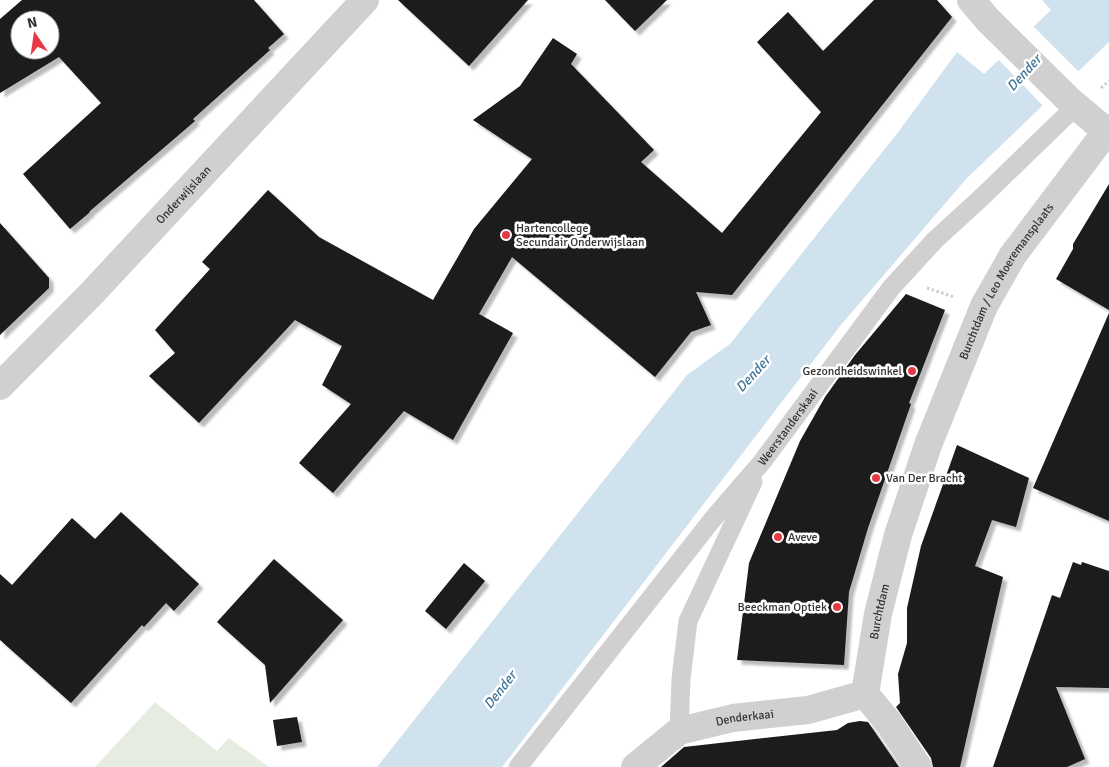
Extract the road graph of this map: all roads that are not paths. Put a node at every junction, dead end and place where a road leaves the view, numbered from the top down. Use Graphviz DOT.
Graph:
graph roads {
  1 [pos="365,0"];
  2 [pos="971,0"];
  3 [pos="1070,99"];
  4 [pos="1108,129"];
  5 [pos="0,386"];
  6 [pos="928,445"];
  7 [pos="762,462"];
  8 [pos="865,694"];
  9 [pos="679,731"];
  10 [pos="518,767"];
  11 [pos="635,767"];
  12 [pos="918,767"];
  1 -- 5 [label="street, Onderwijslaan"];
  2 -- 3 [label="street"];
  3 -- 4 [label="street"];
  3 -- 7 [label="lane, Weerstanderskaai"];
  4 -- 6 [label="street, Burchtdam / Leo Moeremansplaats"];
  6 -- 8 [label="street, Burchtdam"];
  7 -- 9 [label="lane"];
  7 -- 10 [label="lane, Weerstanderskaai"];
  8 -- 9 [label="street, Denderkaai"];
  8 -- 12 [label="street"];
  9 -- 11 [label="street, Denderkaai"];
}
